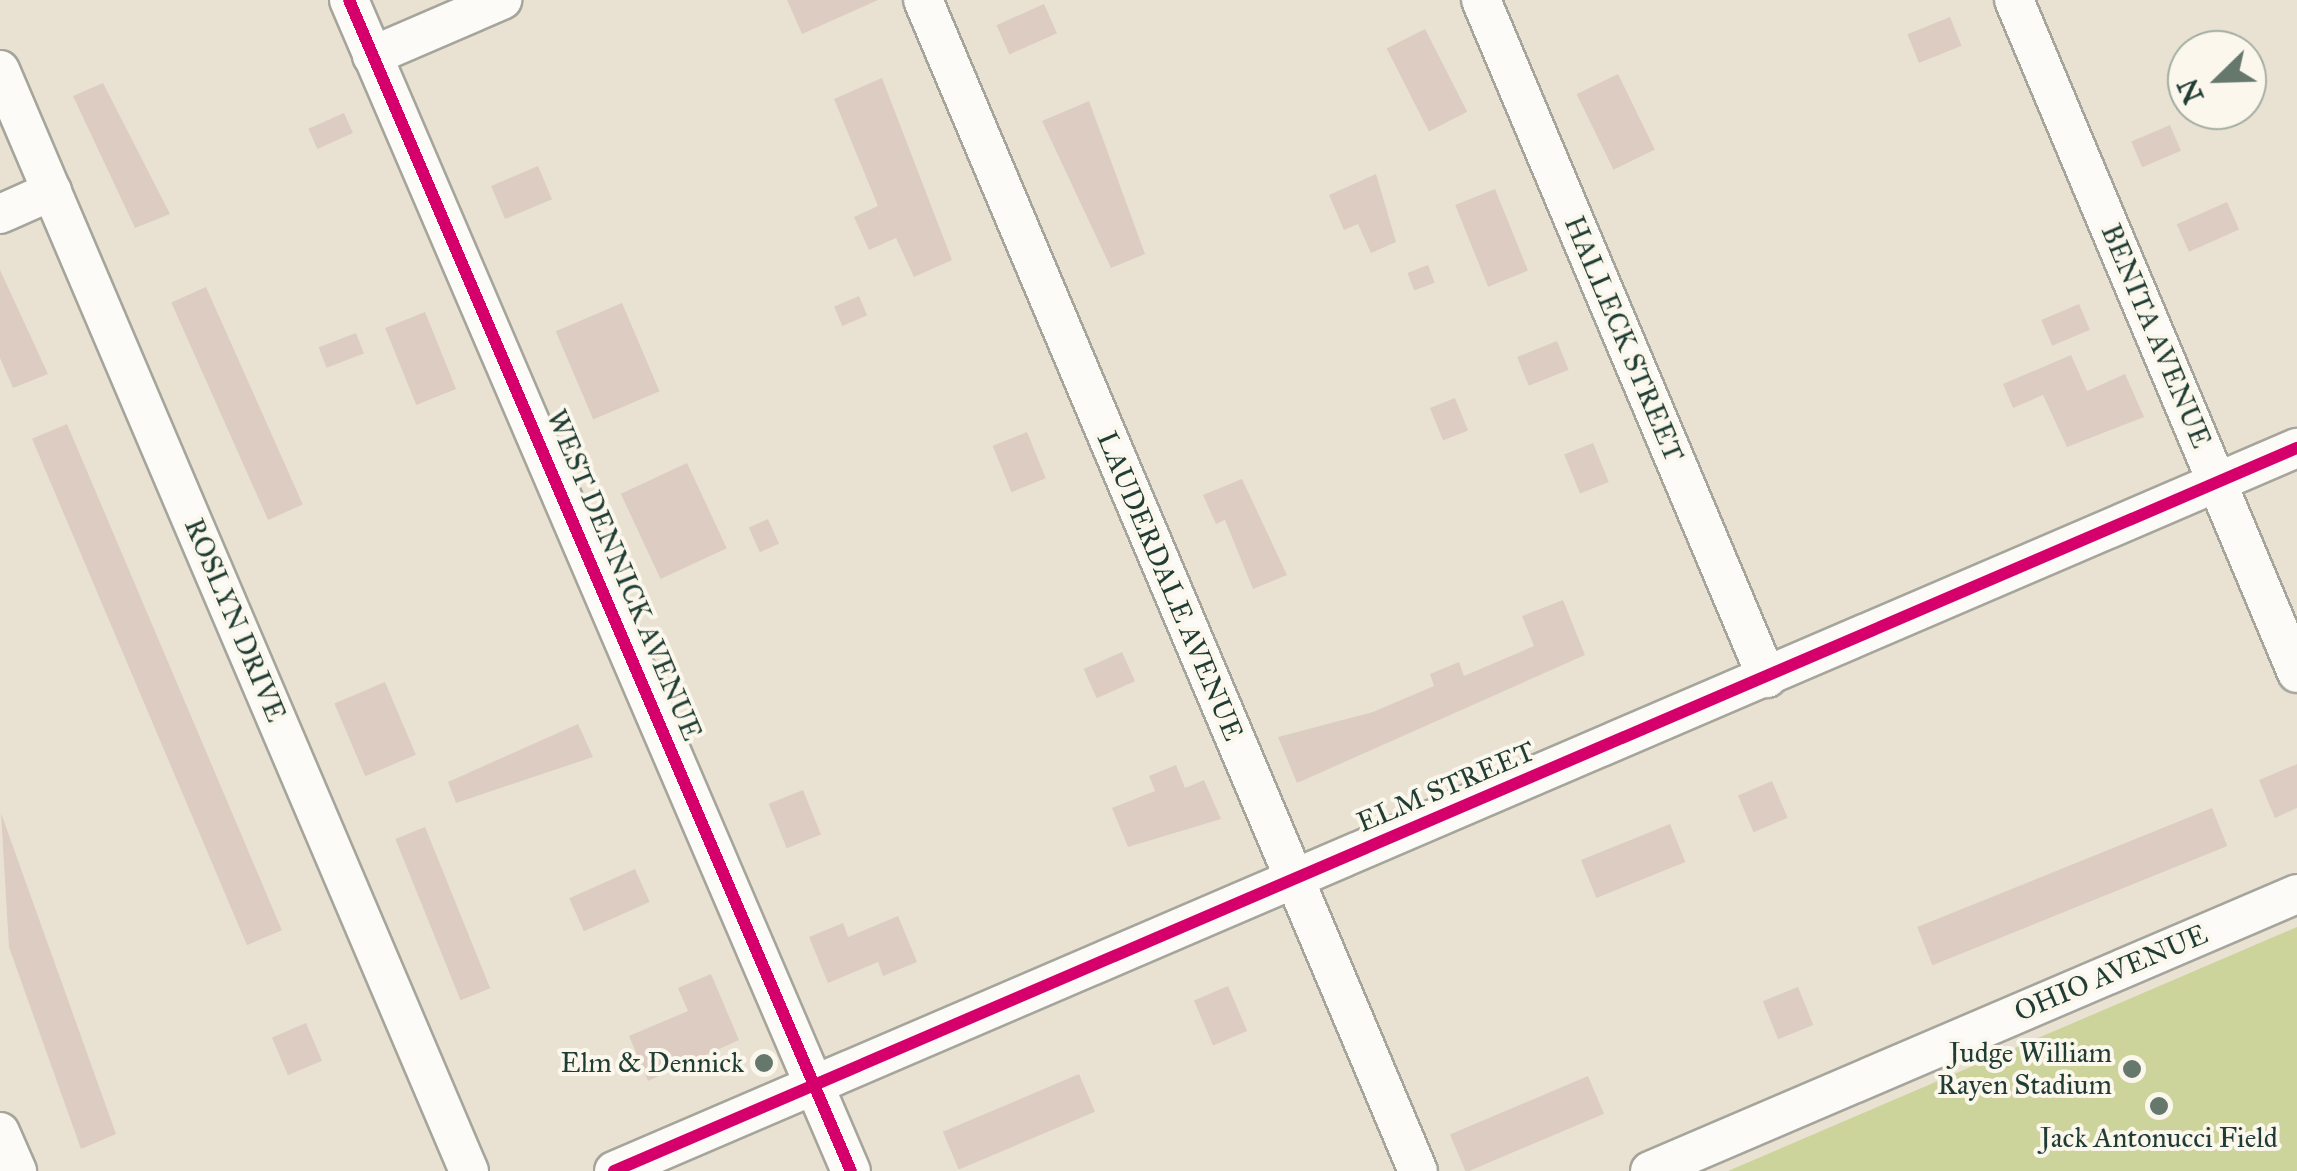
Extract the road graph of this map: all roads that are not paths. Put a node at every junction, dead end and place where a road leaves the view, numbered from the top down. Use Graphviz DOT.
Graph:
graph roads {
  1 [pos="348,0"];
  2 [pos="502,0"];
  3 [pos="923,0"];
  4 [pos="1481,0"];
  5 [pos="2014,0"];
  6 [pos="372,56"];
  7 [pos="0,70"];
  8 [pos="52,192"];
  9 [pos="0,214"];
  10 [pos="2297,448"];
  11 [pos="2218,482"];
  12 [pos="2297,673"];
  13 [pos="1767,678"];
  14 [pos="1294,879"];
  15 [pos="2297,894"];
  16 [pos="814,1084"];
  17 [pos="0,1132"];
  18 [pos="16,1171"];
  19 [pos="469,1171"];
  20 [pos="614,1171"];
  21 [pos="852,1171"];
  22 [pos="1418,1171"];
  23 [pos="1650,1171"];
  1 -- 6 [label="street, WEST DENNICK AVENUE"];
  2 -- 6 [label="street"];
  3 -- 14 [label="street, LAUDERDALE AVENUE"];
  4 -- 13 [label="street, HALLECK STREET"];
  5 -- 11 [label="street, BENITA AVENUE"];
  6 -- 16 [label="street, WEST DENNICK AVENUE"];
  7 -- 8 [label="street, ROSLYN DRIVE"];
  8 -- 9 [label="street"];
  8 -- 19 [label="street, ROSLYN DRIVE"];
  10 -- 11 [label="street, ELM STREET"];
  11 -- 12 [label="street, BENITA AVENUE"];
  11 -- 13 [label="street, ELM STREET"];
  13 -- 14 [label="street, ELM STREET"];
  14 -- 16 [label="street, ELM STREET"];
  14 -- 22 [label="street, LAUDERDALE AVENUE"];
  15 -- 23 [label="street, OHIO AVENUE"];
  16 -- 20 [label="street, ELM STREET"];
  16 -- 21 [label="street, WEST DENNICK AVENUE"];
  17 -- 18 [label="street"];
}
